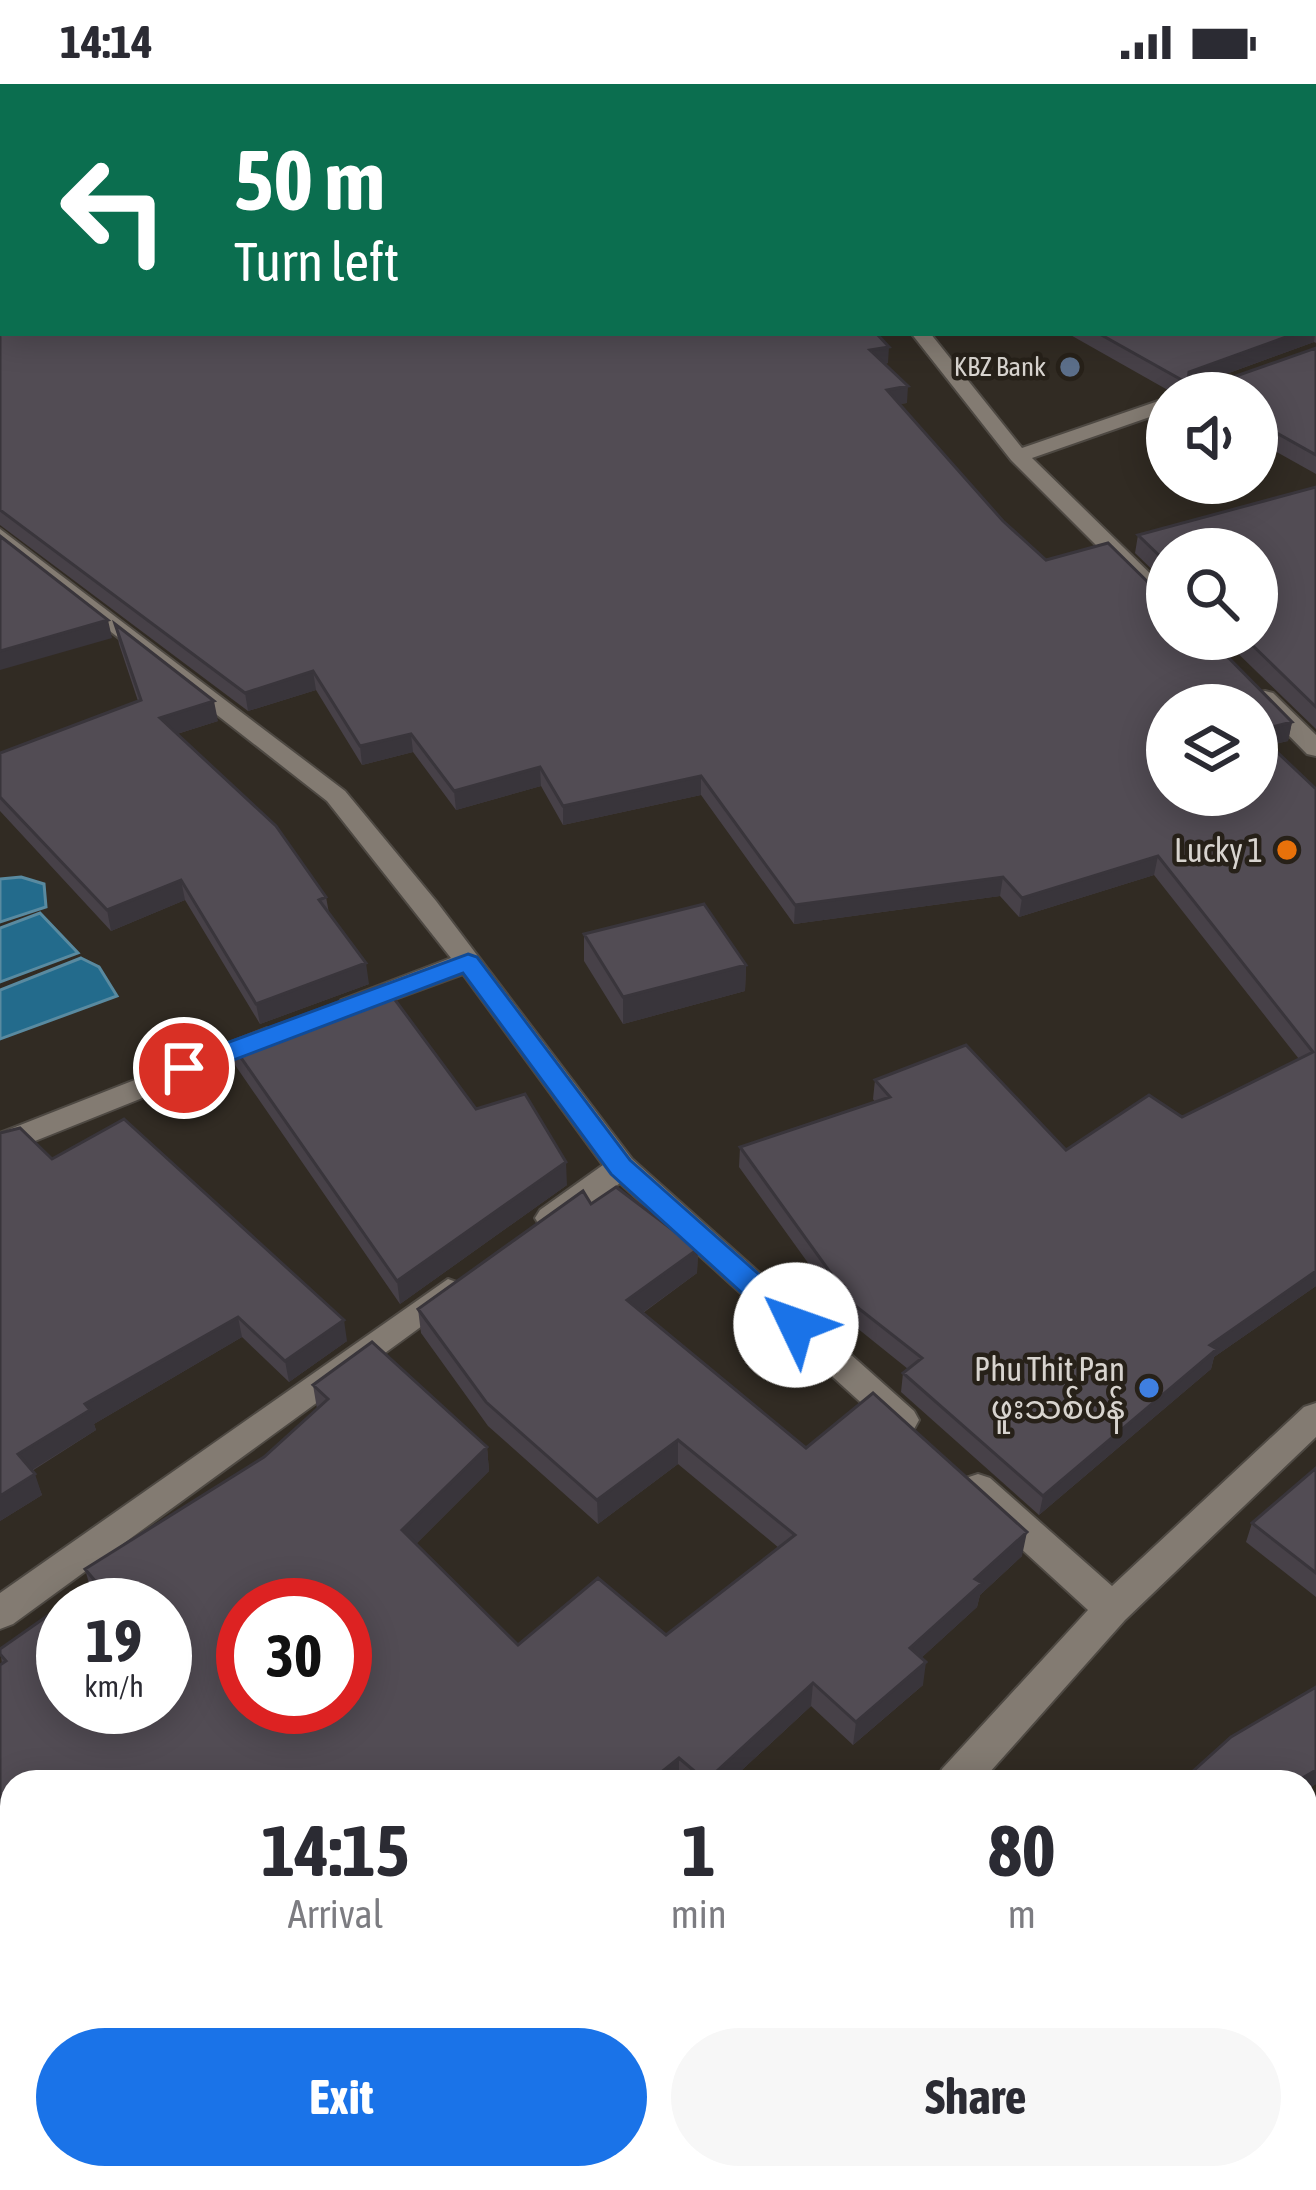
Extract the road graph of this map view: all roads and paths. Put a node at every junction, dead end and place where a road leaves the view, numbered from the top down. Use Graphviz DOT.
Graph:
graph roads {
  1 [pos="922,336"];
  2 [pos="1146,411"];
  3 [pos="1018,456"];
  4 [pos="0,536"];
  5 [pos="1146,582"];
  6 [pos="1278,712"];
  7 [pos="1316,749"];
  8 [pos="468,962"];
  9 [pos="0,1145"];
  10 [pos="621,1167"];
  11 [pos="525,1236"];
  12 [pos="468,1277"];
  13 [pos="1316,1416"];
  14 [pos="919,1435"];
  15 [pos="954,1467"];
  16 [pos="1112,1609"];
  17 [pos="0,1613"];
  18 [pos="967,1770"];
  1 -- 3 [label="street"];
  2 -- 3 [label="street"];
  3 -- 5 [label="street"];
  4 -- 8 [label="street"];
  6 -- 7 [label="street"];
  8 -- 9 [label="street"];
  8 -- 10 [label="street"];
  10 -- 11 [label="street"];
  10 -- 14 [label="street"];
  12 -- 17 [label="street"];
  13 -- 16 [label="street"];
  15 -- 16 [label="street"];
  16 -- 18 [label="street"];
}
